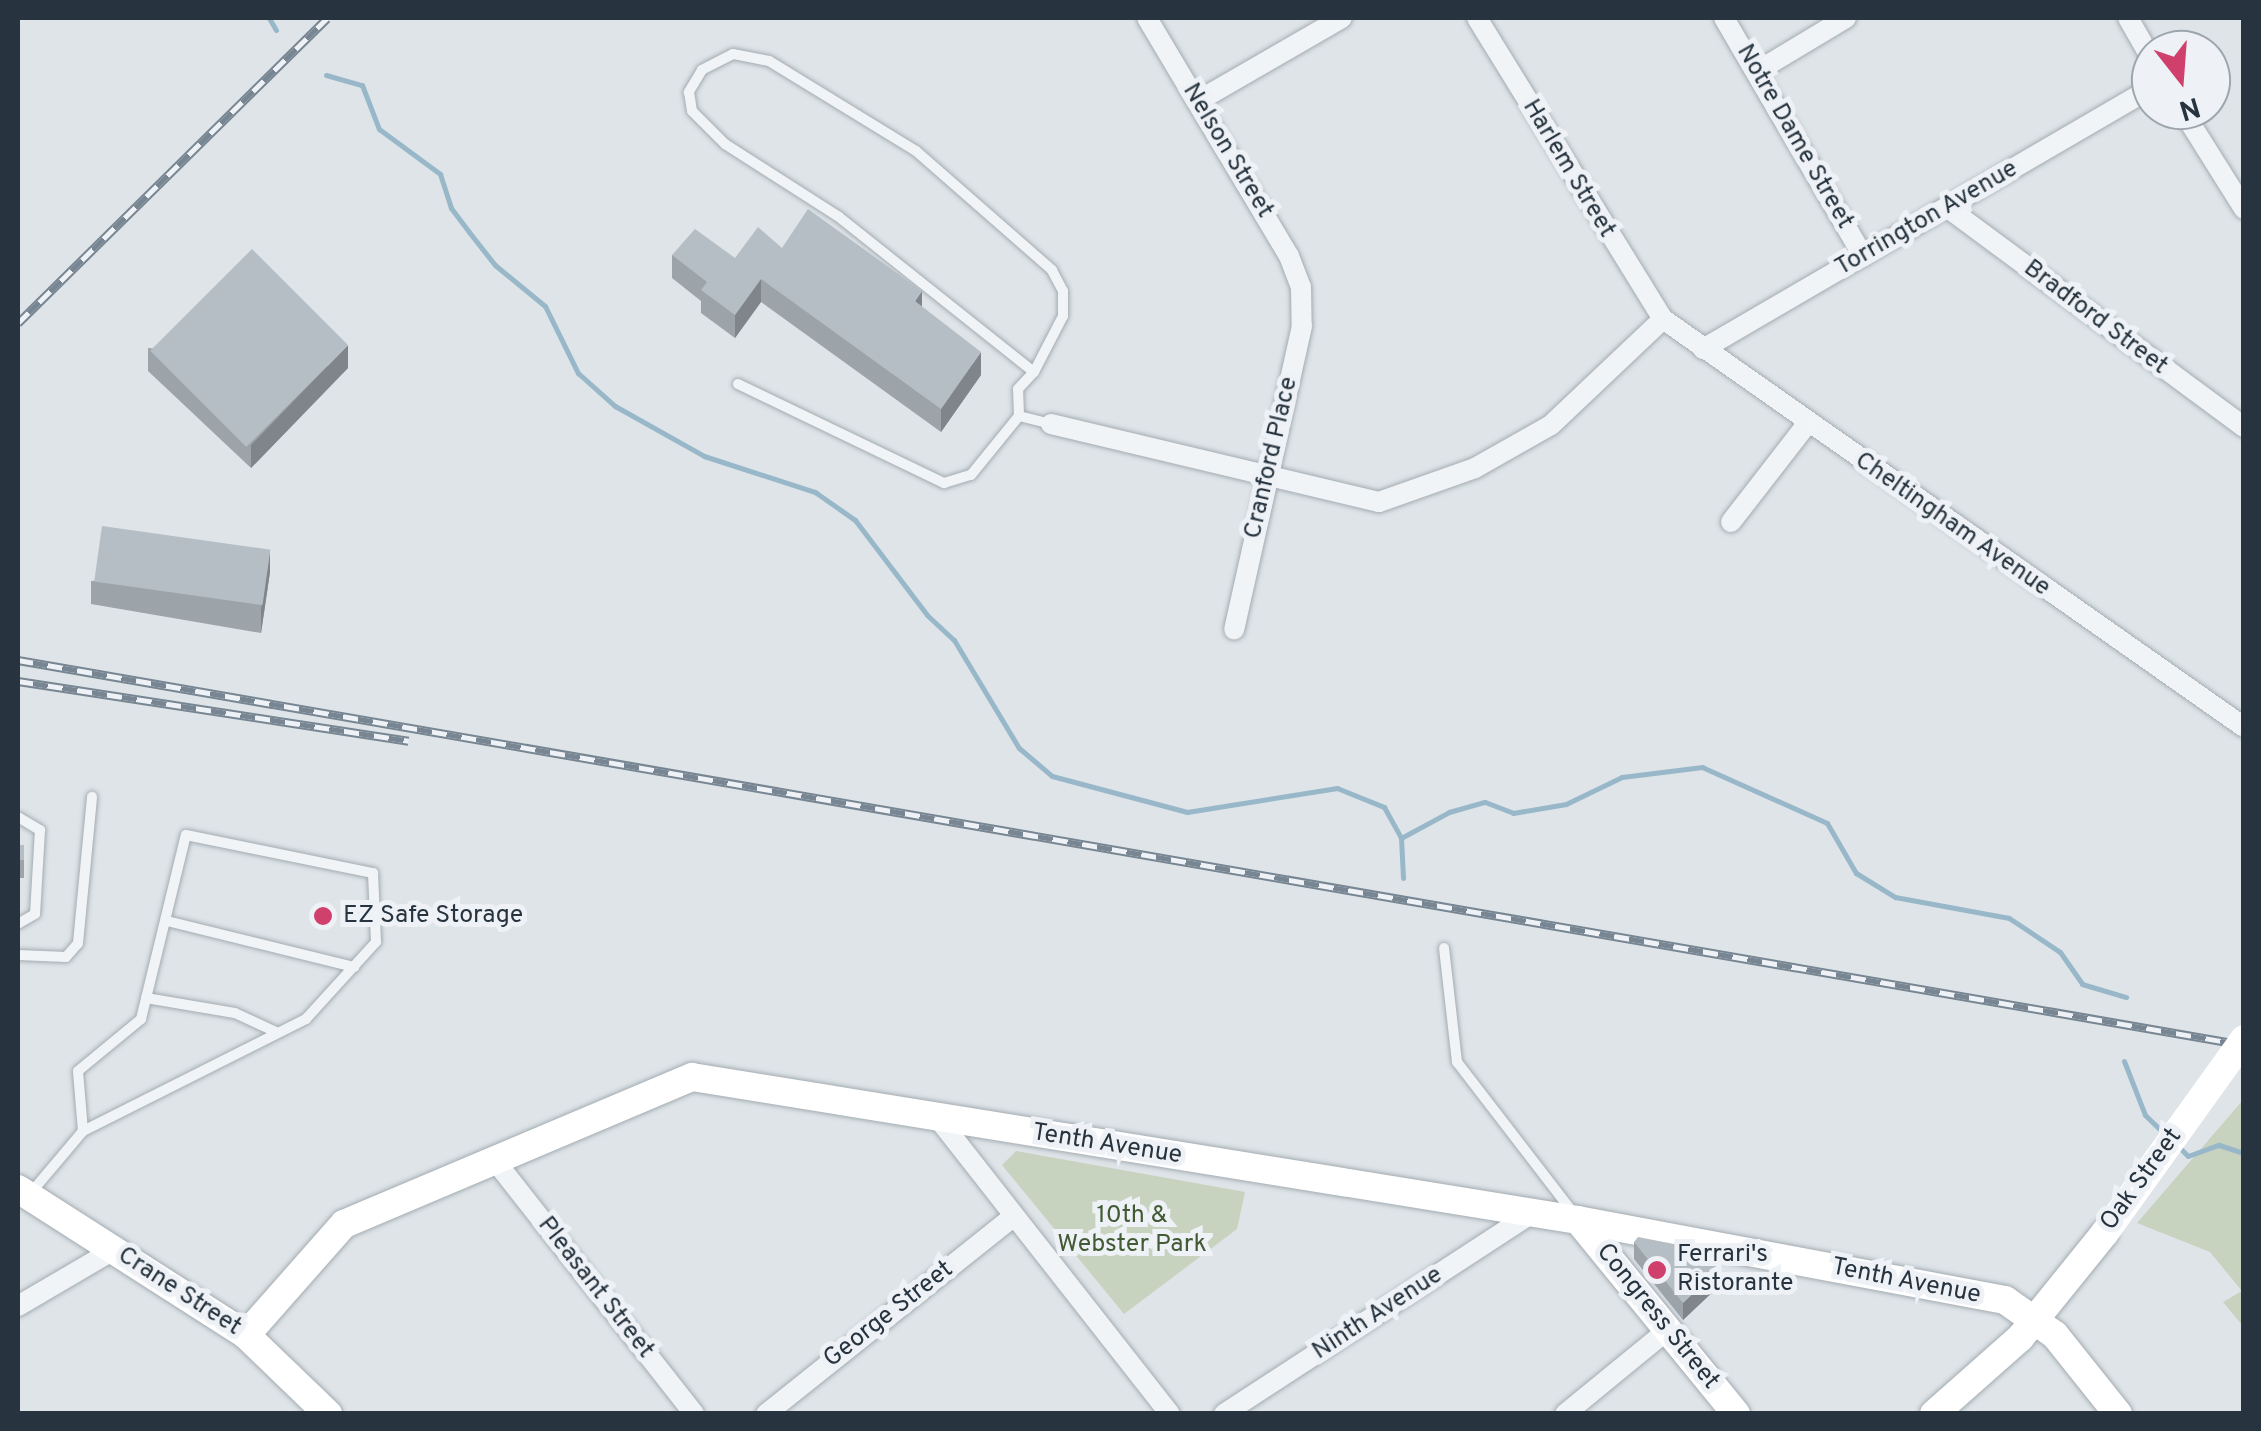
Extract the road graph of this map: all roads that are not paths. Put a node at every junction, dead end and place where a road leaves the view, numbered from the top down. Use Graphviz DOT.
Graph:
graph roads {
  1 [pos="1147,18"];
  2 [pos="1342,18"];
  3 [pos="1476,18"];
  4 [pos="1724,18"];
  5 [pos="1846,18"];
  6 [pos="1756,72"];
  7 [pos="2131,100"];
  8 [pos="1198,101"];
  9 [pos="2195,130"];
  10 [pos="1948,208"];
  11 [pos="2244,209"];
  12 [pos="1863,256"];
  13 [pos="1301,287"];
  14 [pos="1663,318"];
  15 [pos="1703,350"];
  16 [pos="1034,372"];
  17 [pos="738,384"];
  18 [pos="1019,416"];
  19 [pos="1051,424"];
  20 [pos="1808,424"];
  21 [pos="2244,426"];
  22 [pos="1266,474"];
  23 [pos="1731,522"];
  24 [pos="1234,629"];
  25 [pos="2244,727"];
  26 [pos="92,797"];
  27 [pos="18,818"];
  28 [pos="167,921"];
  29 [pos="18,924"];
  30 [pos="1444,948"];
  31 [pos="18,955"];
  32 [pos="354,966"];
  33 [pos="146,998"];
  34 [pos="278,1033"];
  35 [pos="2244,1039"];
  36 [pos="938,1117"];
  37 [pos="83,1131"];
  38 [pos="496,1162"];
  39 [pos="23,1192"];
  40 [pos="1531,1214"];
  41 [pos="1013,1218"];
  42 [pos="1578,1220"];
  43 [pos="115,1250"];
  44 [pos="18,1306"];
  45 [pos="2037,1317"];
  46 [pos="1669,1329"];
  47 [pos="246,1335"];
  48 [pos="328,1414"];
  49 [pos="694,1414"];
  50 [pos="766,1414"];
  51 [pos="1170,1414"];
  52 [pos="1224,1414"];
  53 [pos="1565,1414"];
  54 [pos="1736,1414"];
  55 [pos="1934,1414"];
  56 [pos="2118,1414"];
  1 -- 8 [label="street, Nelson Street"];
  2 -- 8 [label="street"];
  3 -- 14 [label="street, Harlem Street"];
  4 -- 6 [label="street, Notre Dame Street"];
  5 -- 6 [label="street"];
  6 -- 12 [label="street, Notre Dame Street"];
  7 -- 10 [label="street, Torrington Avenue"];
  8 -- 13 [label="street, Nelson Street"];
  9 -- 11 [label="street"];
  10 -- 12 [label="street, Torrington Avenue"];
  10 -- 21 [label="street, Bradford Street"];
  12 -- 15 [label="street, Torrington Avenue"];
  13 -- 22 [label="street, Cranford Place"];
  14 -- 15 [label="street, Cheltingham Avenue"];
  14 -- 22 [label="street"];
  15 -- 20 [label="street, Cheltingham Avenue"];
  16 -- 16 [label="lane"];
  16 -- 18 [label="lane"];
  17 -- 18 [label="lane"];
  18 -- 19 [label="lane"];
  19 -- 22 [label="street"];
  20 -- 23 [label="street"];
  20 -- 25 [label="street, Cheltingham Avenue"];
  22 -- 24 [label="street, Cranford Place"];
  26 -- 31 [label="lane"];
  27 -- 29 [label="lane"];
  28 -- 32 [label="lane"];
  28 -- 32 [label="lane"];
  28 -- 33 [label="lane"];
  30 -- 42 [label="lane"];
  32 -- 34 [label="lane"];
  33 -- 34 [label="lane"];
  33 -- 37 [label="lane"];
  34 -- 37 [label="lane"];
  35 -- 45 [label="street, Oak Street, bridge"];
  36 -- 38 [label="street, Tenth Avenue"];
  36 -- 40 [label="street, Tenth Avenue"];
  36 -- 41 [label="street"];
  37 -- 39 [label="lane"];
  38 -- 47 [label="street, Tenth Avenue"];
  38 -- 49 [label="street, Pleasant Street"];
  39 -- 43 [label="street, Crane Street"];
  40 -- 42 [label="street, Tenth Avenue"];
  40 -- 52 [label="street, Ninth Avenue"];
  41 -- 50 [label="street, George Street"];
  41 -- 51 [label="street"];
  42 -- 45 [label="street, Tenth Avenue"];
  42 -- 46 [label="street, Congress Street"];
  43 -- 44 [label="street"];
  43 -- 47 [label="street, Crane Street"];
  45 -- 55 [label="street, Oak Street"];
  45 -- 56 [label="street"];
  46 -- 53 [label="street"];
  46 -- 54 [label="street, Congress Street"];
  47 -- 48 [label="street, Crane Street"];
}
